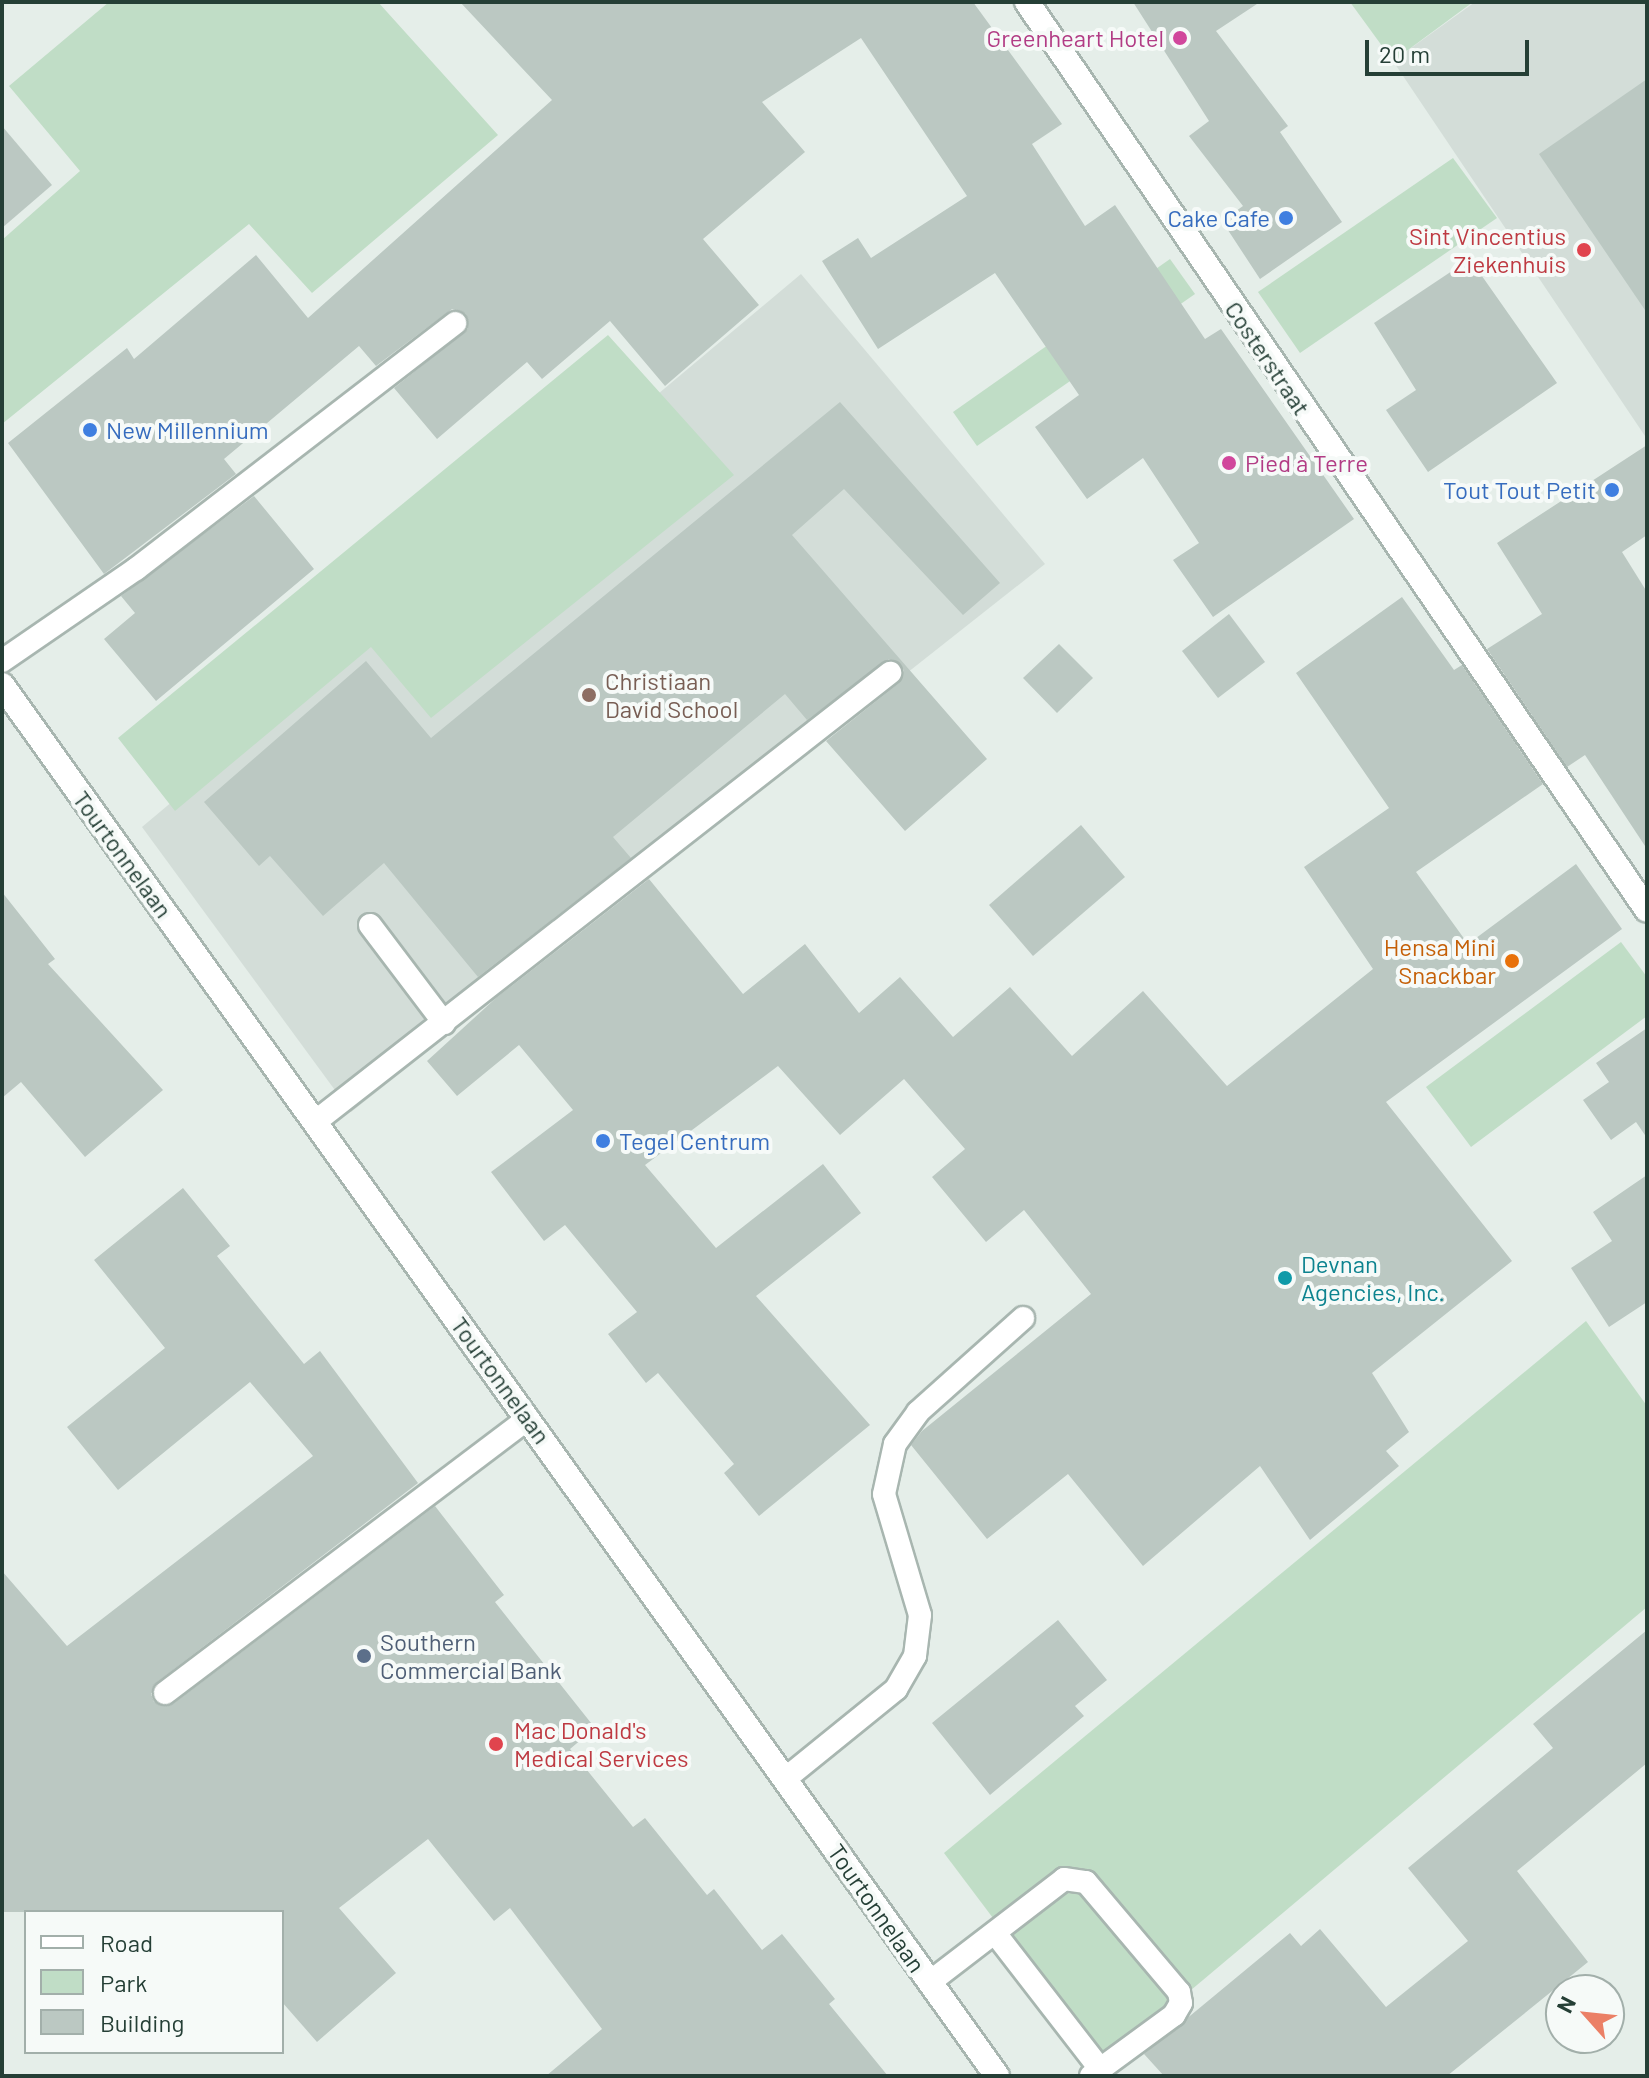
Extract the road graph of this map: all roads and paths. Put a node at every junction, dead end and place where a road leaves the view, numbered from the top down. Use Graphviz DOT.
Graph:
graph roads {
  1 [pos="1027,2"];
  2 [pos="455,323"];
  3 [pos="2,661"];
  4 [pos="890,673"];
  5 [pos="2,685"];
  6 [pos="1647,910"];
  7 [pos="370,925"];
  8 [pos="444,1023"];
  9 [pos="315,1122"];
  10 [pos="1023,1318"];
  11 [pos="528,1418"];
  12 [pos="165,1693"];
  13 [pos="785,1779"];
  14 [pos="995,1933"];
  15 [pos="930,1982"];
  16 [pos="1096,2073"];
  17 [pos="997,2076"];
  1 -- 6 [label="street, Costerstraat"];
  2 -- 3 [label="lane"];
  4 -- 8 [label="lane"];
  5 -- 9 [label="street, Tourtonnelaan"];
  7 -- 8 [label="lane"];
  8 -- 9 [label="lane"];
  9 -- 11 [label="street, Tourtonnelaan"];
  10 -- 13 [label="lane"];
  11 -- 12 [label="lane"];
  11 -- 13 [label="street, Tourtonnelaan"];
  13 -- 15 [label="street, Tourtonnelaan"];
  14 -- 15 [label="lane"];
  14 -- 16 [label="lane"];
  14 -- 16 [label="lane"];
  15 -- 17 [label="street, Tourtonnelaan"];
}
